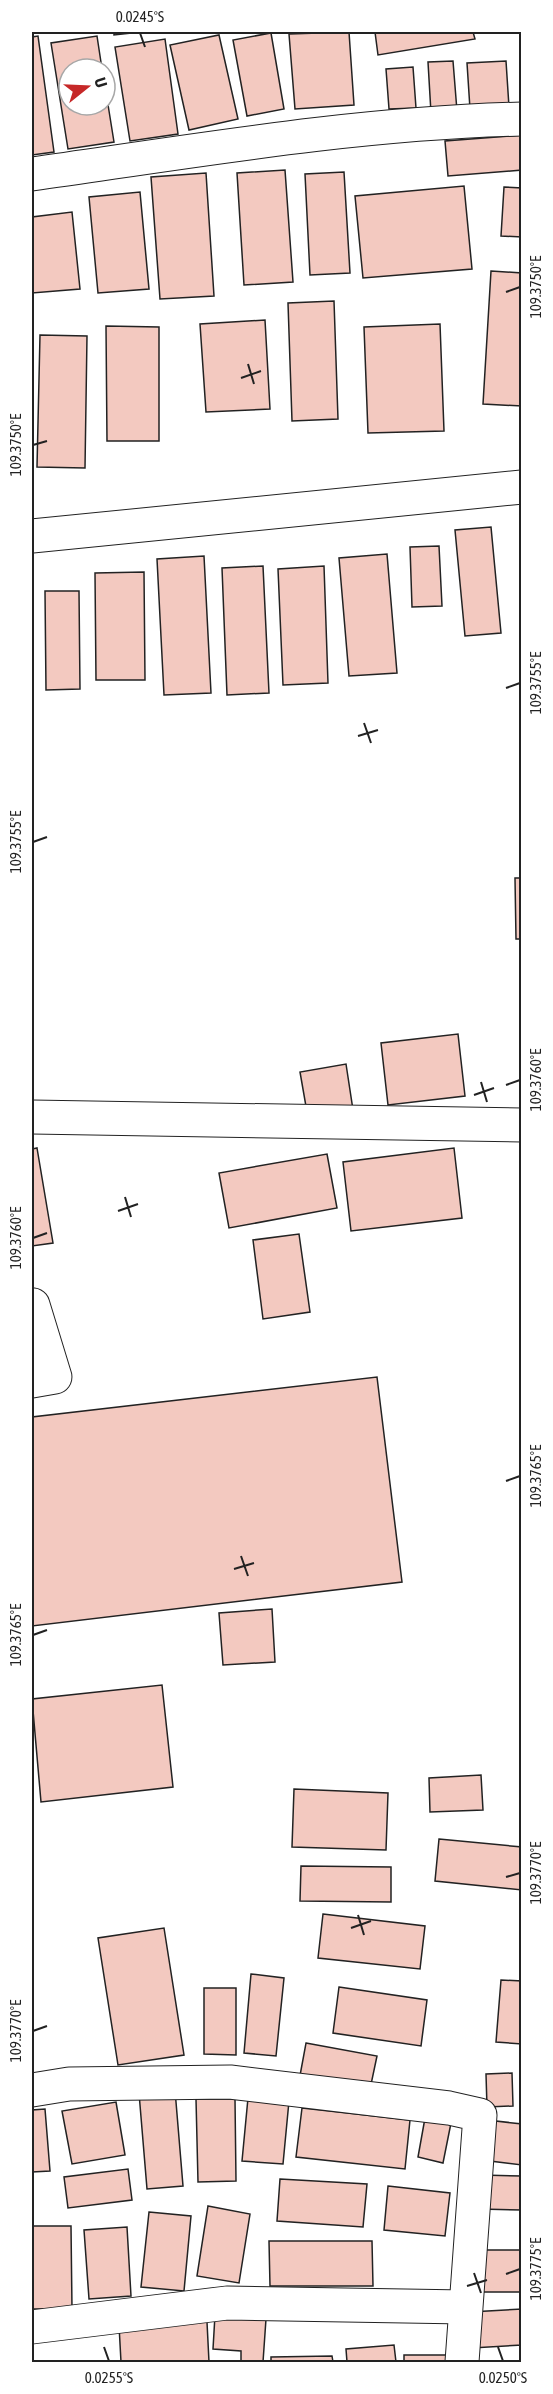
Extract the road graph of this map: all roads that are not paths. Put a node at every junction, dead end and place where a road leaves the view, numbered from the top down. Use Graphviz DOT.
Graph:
graph roads {
  1 [pos="522,119"];
  2 [pos="32,174"];
  3 [pos="522,487"];
  4 [pos="32,536"];
  5 [pos="32,1117"];
  6 [pos="522,1125"];
  7 [pos="33,1305"];
  8 [pos="32,1381"];
  9 [pos="32,2090"];
  10 [pos="465,2307"];
  11 [pos="32,2327"];
  12 [pos="462,2362"];
  1 -- 2 [label="street"];
  3 -- 4 [label="street"];
  5 -- 6 [label="street"];
  7 -- 8 [label="street"];
  9 -- 10 [label="street"];
  10 -- 11 [label="street"];
  10 -- 12 [label="street"];
}
